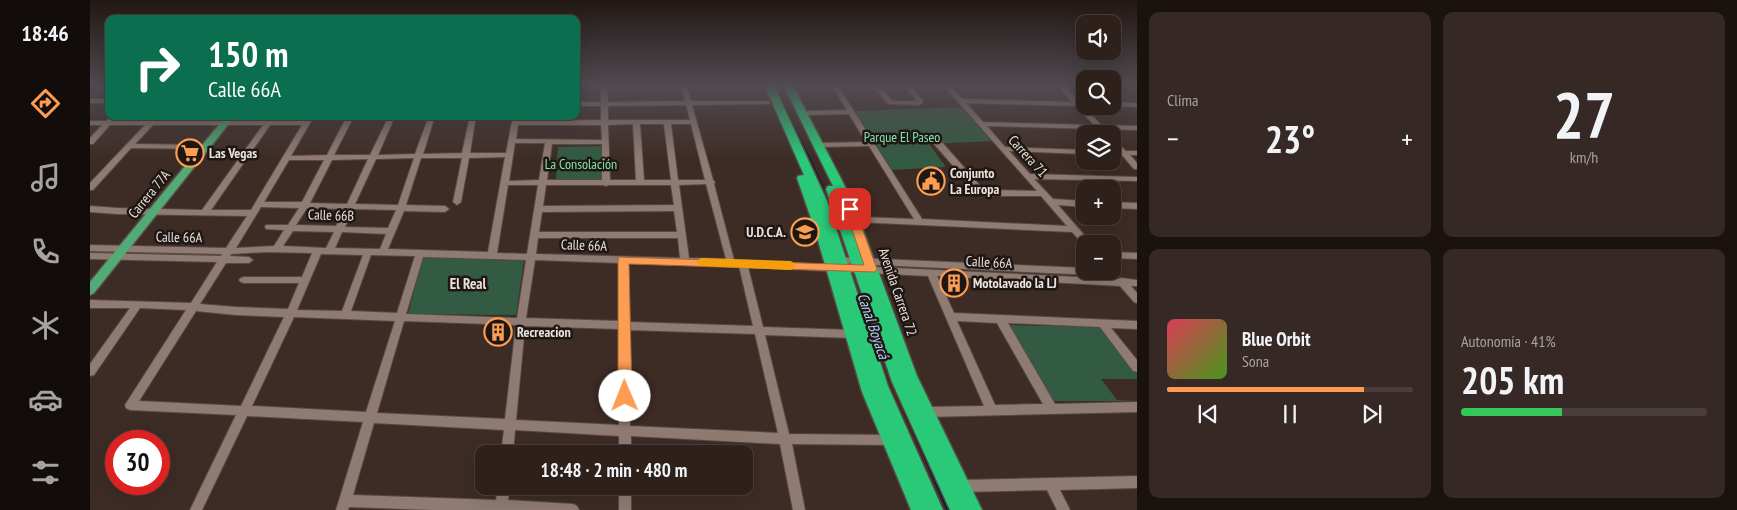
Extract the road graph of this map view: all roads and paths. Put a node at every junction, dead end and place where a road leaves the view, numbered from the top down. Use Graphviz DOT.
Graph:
graph roads {
  1 [pos="606,110"];
  2 [pos="691,110"];
  3 [pos="772,110"];
  4 [pos="779,110"];
  5 [pos="795,110"];
  6 [pos="798,110"];
  7 [pos="968,110"];
  8 [pos="851,112"];
  9 [pos="807,114"];
  10 [pos="1090,115"];
  11 [pos="111,120"];
  12 [pos="228,120"];
  13 [pos="299,120"];
  14 [pos="308,120"];
  15 [pos="349,120"];
  16 [pos="390,120"];
  17 [pos="431,120"];
  18 [pos="472,120"];
  19 [pos="516,120"];
  20 [pos="90,122"];
  21 [pos="152,122"];
  22 [pos="605,122"];
  23 [pos="636,122"];
  24 [pos="667,122"];
  25 [pos="694,122"];
  26 [pos="109,123"];
  27 [pos="268,123"];
  28 [pos="981,124"];
  29 [pos="1097,125"];
  30 [pos="1076,126"];
  31 [pos="1121,128"];
  32 [pos="1137,128"];
  33 [pos="808,133"];
  34 [pos="90,142"];
  35 [pos="512,142"];
  36 [pos="549,142"];
  37 [pos="606,142"];
  38 [pos="937,142"];
  39 [pos="871,144"];
  40 [pos="130,146"];
  41 [pos="819,146"];
  42 [pos="206,147"];
  43 [pos="1004,149"];
  44 [pos="1121,150"];
  45 [pos="1076,152"];
  46 [pos="1124,153"];
  47 [pos="1137,153"];
  48 [pos="464,155"];
  49 [pos="509,155"];
  50 [pos="418,156"];
  51 [pos="329,157"];
  52 [pos="373,157"];
  53 [pos="286,158"];
  54 [pos="1137,167"];
  55 [pos="1027,176"];
  56 [pos="1137,179"];
  57 [pos="711,182"];
  58 [pos="504,183"];
  59 [pos="543,184"];
  60 [pos="606,184"];
  61 [pos="640,184"];
  62 [pos="674,184"];
  63 [pos="90,188"];
  64 [pos="1044,194"];
  65 [pos="456,202"];
  66 [pos="1051,202"];
  67 [pos="1076,203"];
  68 [pos="259,204"];
  69 [pos="305,204"];
  70 [pos="1121,205"];
  71 [pos="351,206"];
  72 [pos="1137,206"];
  73 [pos="90,208"];
  74 [pos="401,208"];
  75 [pos="678,208"];
  76 [pos="445,209"];
  77 [pos="539,209"];
  78 [pos="154,212"];
  79 [pos="204,213"];
  80 [pos="252,213"];
  81 [pos="859,220"];
  82 [pos="919,221"];
  83 [pos="269,226"];
  84 [pos="291,227"];
  85 [pos="340,229"];
  86 [pos="1074,229"];
  87 [pos="391,231"];
  88 [pos="681,235"];
  89 [pos="1080,235"];
  90 [pos="536,236"];
  91 [pos="90,248"];
  92 [pos="277,249"];
  93 [pos="318,250"];
  94 [pos="329,251"];
  95 [pos="368,252"];
  96 [pos="383,252"];
  97 [pos="121,253"];
  98 [pos="420,253"];
  99 [pos="225,255"];
  100 [pos="1121,255"];
  101 [pos="90,256"];
  102 [pos="492,256"];
  103 [pos="1137,256"];
  104 [pos="531,257"];
  105 [pos="249,260"];
  106 [pos="624,260"];
  107 [pos="685,261"];
  108 [pos="731,263"];
  109 [pos="744,263"];
  110 [pos="850,265"];
  111 [pos="1076,271"];
  112 [pos="931,272"];
  113 [pos="244,280"];
  114 [pos="305,280"];
  115 [pos="1122,282"];
  116 [pos="1137,283"];
  117 [pos="90,290"];
  118 [pos="1137,299"];
  119 [pos="90,304"];
  120 [pos="138,304"];
  121 [pos="193,306"];
  122 [pos="291,313"];
  123 [pos="345,315"];
  124 [pos="402,317"];
  125 [pos="951,317"];
  126 [pos="1000,319"];
  127 [pos="521,322"];
  128 [pos="1102,323"];
  129 [pos="1137,325"];
  130 [pos="624,326"];
  131 [pos="759,330"];
  132 [pos="852,334"];
  133 [pos="1137,368"];
  134 [pos="90,372"];
  135 [pos="1137,407"];
  136 [pos="1052,409"];
  137 [pos="244,411"];
  138 [pos="992,411"];
  139 [pos="926,412"];
  140 [pos="369,418"];
  141 [pos="510,426"];
  142 [pos="626,432"];
  143 [pos="785,440"];
  144 [pos="890,440"];
  145 [pos="508,445"];
  146 [pos="625,445"];
  147 [pos="1137,482"];
  148 [pos="1050,484"];
  149 [pos="962,486"];
  150 [pos="503,495"];
  151 [pos="625,495"];
  152 [pos="343,505"];
  153 [pos="501,508"];
  154 [pos="196,510"];
  155 [pos="573,510"];
  156 [pos="625,510"];
  157 [pos="799,510"];
  158 [pos="920,510"];
  159 [pos="934,510"];
  160 [pos="959,510"];
  161 [pos="973,510"];
  162 [pos="1064,510"];
  1 -- 22 [label="street"];
  2 -- 25 [label="street"];
  3 -- 110 [label="highway, Avenida Carrera 72"];
  4 -- 110 [label="highway, Avenida Carrera 72"];
  5 -- 33 [label="highway, Avenida Carrera 72"];
  6 -- 33 [label="highway, Avenida Carrera 72"];
  7 -- 28 [label="street, Carrera 71"];
  8 -- 9 [label="street"];
  8 -- 39 [label="street"];
  10 -- 29 [label="street"];
  11 -- 26 [label="street"];
  12 -- 21 [label="street"];
  12 -- 27 [label="street"];
  12 -- 42 [label="main road, Carrera 77A"];
  13 -- 27 [label="street"];
  14 -- 53 [label="street"];
  15 -- 51 [label="street"];
  16 -- 52 [label="street"];
  17 -- 50 [label="street"];
  18 -- 48 [label="street"];
  19 -- 22 [label="street"];
  19 -- 35 [label="street"];
  20 -- 26 [label="street"];
  21 -- 26 [label="street"];
  21 -- 40 [label="street"];
  22 -- 23 [label="street"];
  22 -- 37 [label="street"];
  23 -- 24 [label="street"];
  23 -- 61 [label="street"];
  24 -- 25 [label="street"];
  24 -- 62 [label="street"];
  25 -- 57 [label="street"];
  26 -- 34 [label="street"];
  27 -- 79 [label="street"];
  28 -- 30 [label="street"];
  28 -- 43 [label="street, Carrera 71"];
  31 -- 32 [label="street"];
  33 -- 41 [label="highway, Avenida Carrera 72"];
  33 -- 110 [label="highway, Avenida Carrera 72"];
  35 -- 36 [label="street"];
  35 -- 49 [label="street"];
  36 -- 37 [label="street"];
  36 -- 59 [label="street"];
  37 -- 60 [label="street"];
  38 -- 64 [label="street"];
  39 -- 41 [label="street"];
  39 -- 82 [label="street"];
  40 -- 42 [label="street"];
  40 -- 63 [label="street"];
  41 -- 110 [label="highway, Avenida Carrera 72"];
  42 -- 78 [label="main road, Carrera 77A"];
  43 -- 45 [label="street"];
  43 -- 55 [label="street, Carrera 71"];
  44 -- 46 [label="street"];
  46 -- 47 [label="street"];
  46 -- 54 [label="street"];
  48 -- 49 [label="street"];
  48 -- 50 [label="street"];
  48 -- 65 [label="street"];
  49 -- 58 [label="street"];
  50 -- 52 [label="street"];
  50 -- 74 [label="street"];
  51 -- 52 [label="street"];
  51 -- 53 [label="street"];
  51 -- 69 [label="street"];
  52 -- 71 [label="street"];
  53 -- 68 [label="street"];
  55 -- 56 [label="street"];
  55 -- 64 [label="street, Carrera 71"];
  57 -- 62 [label="street"];
  57 -- 108 [label="street"];
  58 -- 59 [label="street"];
  58 -- 102 [label="street"];
  59 -- 60 [label="street"];
  59 -- 77 [label="street"];
  60 -- 61 [label="street"];
  61 -- 62 [label="street"];
  62 -- 75 [label="street"];
  64 -- 66 [label="street, Carrera 71"];
  66 -- 67 [label="street"];
  66 -- 86 [label="street, Carrera 71"];
  68 -- 69 [label="street"];
  68 -- 80 [label="street"];
  69 -- 71 [label="street"];
  69 -- 84 [label="street"];
  70 -- 72 [label="street"];
  71 -- 74 [label="street"];
  71 -- 85 [label="street"];
  73 -- 78 [label="street"];
  74 -- 76 [label="street"];
  74 -- 87 [label="street"];
  75 -- 77 [label="street"];
  75 -- 88 [label="street"];
  77 -- 90 [label="street"];
  78 -- 79 [label="street"];
  78 -- 97 [label="main road, Carrera 77A"];
  79 -- 80 [label="street"];
  80 -- 99 [label="street"];
  81 -- 82 [label="street"];
  82 -- 86 [label="street"];
  83 -- 84 [label="street, Calle 66B"];
  84 -- 85 [label="street, Calle 66B"];
  84 -- 92 [label="street"];
  85 -- 87 [label="street, Calle 66B"];
  85 -- 94 [label="street"];
  86 -- 89 [label="street, Carrera 71"];
  87 -- 96 [label="street"];
  88 -- 90 [label="street"];
  88 -- 107 [label="street"];
  90 -- 104 [label="street"];
  91 -- 97 [label="street, Calle 66A"];
  92 -- 93 [label="street, Calle 66A"];
  92 -- 99 [label="street, Calle 66A"];
  93 -- 94 [label="street, Calle 66A"];
  93 -- 114 [label="street"];
  94 -- 95 [label="street, Calle 66A"];
  95 -- 96 [label="street, Calle 66A"];
  95 -- 123 [label="street"];
  96 -- 98 [label="street, Calle 66A"];
  97 -- 99 [label="street, Calle 66A"];
  97 -- 101 [label="street, Calle 66A"];
  97 -- 117 [label="main road, Carrera 77A"];
  98 -- 102 [label="street, Calle 66A"];
  98 -- 124 [label="street"];
  99 -- 105 [label="street, Calle 66A"];
  99 -- 121 [label="street"];
  100 -- 103 [label="street"];
  102 -- 104 [label="street, Calle 66A"];
  104 -- 106 [label="street, Calle 66A"];
  104 -- 127 [label="street"];
  106 -- 107 [label="street, Calle 66A"];
  106 -- 130 [label="street"];
  107 -- 108 [label="street, Calle 66A"];
  108 -- 109 [label="street, Calle 66A"];
  109 -- 110 [label="street, Calle 66A"];
  109 -- 131 [label="street"];
  110 -- 111 [label="street, Calle 66A"];
  110 -- 112 [label="street, Calle 66A"];
  110 -- 132 [label="highway, Avenida Carrera 72"];
  110 -- 139 [label="highway, Avenida Carrera 72"];
  110 -- 159 [label="highway, Avenida Carrera 72"];
  110 -- 160 [label="highway, Avenida Carrera 72"];
  112 -- 115 [label="street, Calle 66A"];
  112 -- 125 [label="street"];
  113 -- 114 [label="street"];
  114 -- 122 [label="street"];
  115 -- 116 [label="street, Calle 66A"];
  115 -- 118 [label="street"];
  119 -- 120 [label="street"];
  120 -- 121 [label="street"];
  120 -- 134 [label="street"];
  121 -- 122 [label="street"];
  121 -- 137 [label="street"];
  122 -- 123 [label="street"];
  122 -- 137 [label="street"];
  123 -- 124 [label="street"];
  124 -- 127 [label="street"];
  124 -- 140 [label="street"];
  125 -- 126 [label="street"];
  125 -- 138 [label="street"];
  126 -- 128 [label="street"];
  126 -- 136 [label="street"];
  127 -- 130 [label="street"];
  127 -- 141 [label="street"];
  128 -- 129 [label="street"];
  128 -- 133 [label="street"];
  130 -- 131 [label="street"];
  130 -- 142 [label="street"];
  131 -- 132 [label="street"];
  131 -- 143 [label="street"];
  132 -- 144 [label="highway, Avenida Carrera 72"];
  135 -- 136 [label="street"];
  136 -- 138 [label="street"];
  137 -- 140 [label="street"];
  137 -- 154 [label="street"];
  138 -- 139 [label="street"];
  139 -- 149 [label="highway, Avenida Carrera 72"];
  140 -- 141 [label="street"];
  140 -- 152 [label="street"];
  141 -- 142 [label="street"];
  141 -- 145 [label="street"];
  142 -- 143 [label="street"];
  142 -- 146 [label="street"];
  143 -- 144 [label="street"];
  143 -- 157 [label="street"];
  144 -- 158 [label="highway, Avenida Carrera 72"];
  147 -- 148 [label="street"];
  148 -- 149 [label="street"];
  148 -- 162 [label="street"];
  149 -- 161 [label="highway, Avenida Carrera 72"];
  150 -- 153 [label="street"];
  151 -- 156 [label="street"];
  152 -- 153 [label="street"];
  153 -- 155 [label="street"];
}
